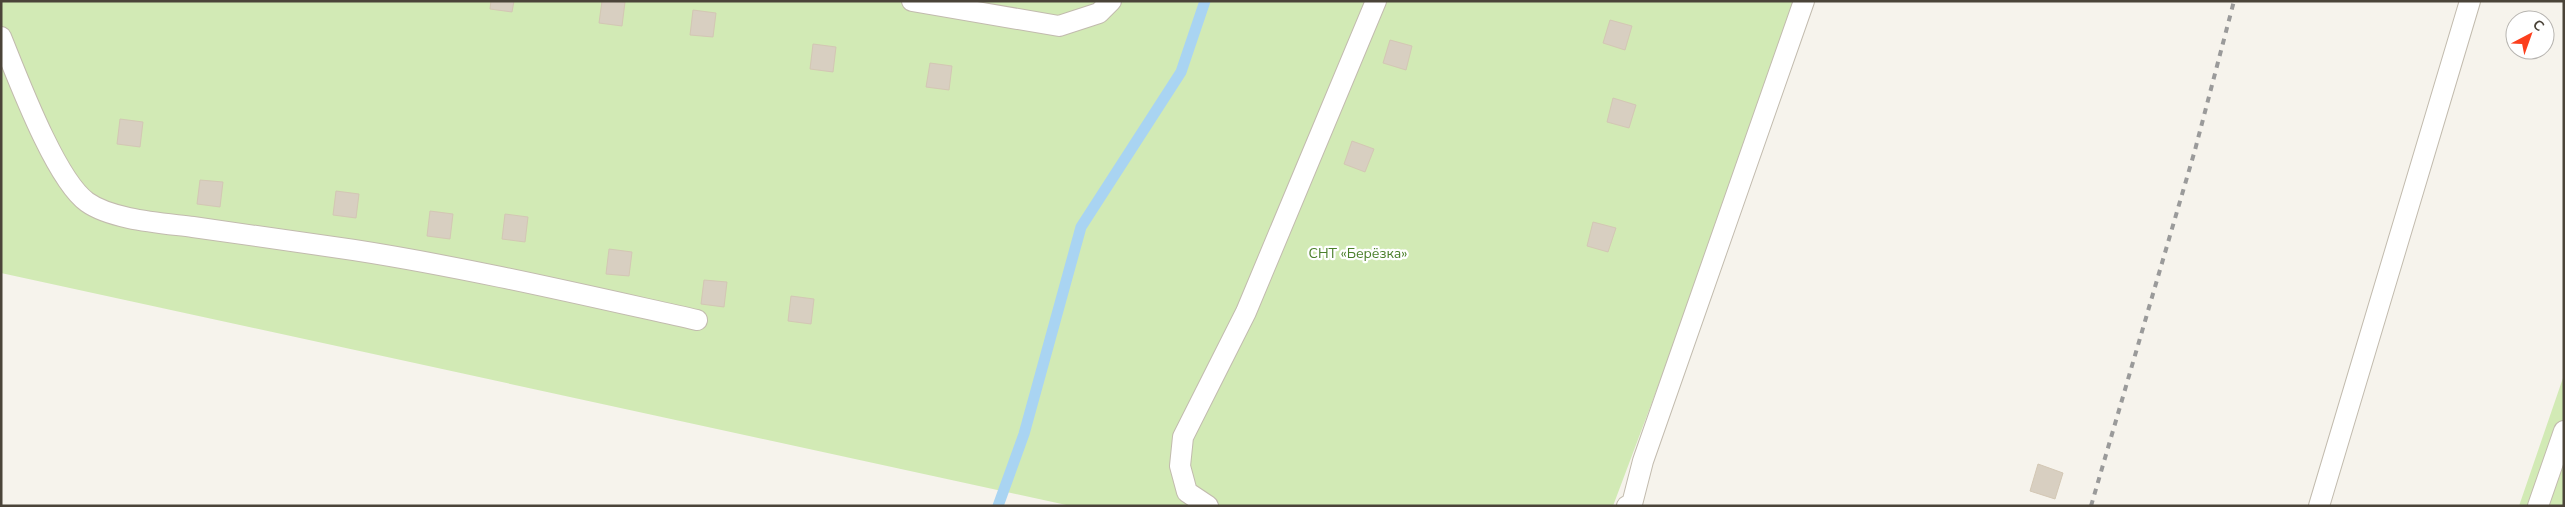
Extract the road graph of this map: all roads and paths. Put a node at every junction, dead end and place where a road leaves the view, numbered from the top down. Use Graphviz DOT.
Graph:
graph roads {
  1 [pos="912,1"];
  2 [pos="1111,1"];
  3 [pos="1376,1"];
  4 [pos="1804,1"];
  5 [pos="2470,1"];
  6 [pos="1,37"];
  7 [pos="697,320"];
  8 [pos="2564,431"];
  9 [pos="1208,506"];
  10 [pos="1627,506"];
  11 [pos="2319,506"];
  12 [pos="2538,506"];
  1 -- 2 [label="lane"];
  3 -- 9 [label="lane"];
  4 -- 10 [label="lane"];
  5 -- 11 [label="lane"];
  6 -- 7 [label="lane"];
  8 -- 12 [label="lane"];
}
